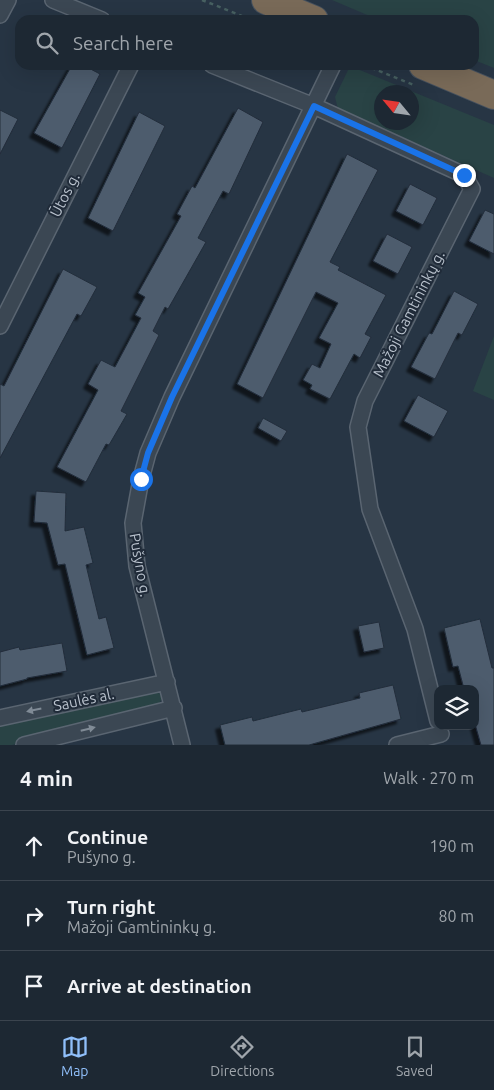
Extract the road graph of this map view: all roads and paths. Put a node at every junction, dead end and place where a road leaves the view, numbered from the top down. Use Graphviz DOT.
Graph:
graph roads {
  1 [pos="8,0"];
  2 [pos="53,0"];
  3 [pos="202,0"];
  4 [pos="266,0"];
  5 [pos="0,15"];
  6 [pos="90,15"];
  7 [pos="240,15"];
  8 [pos="302,15"];
  9 [pos="128,70"];
  10 [pos="224,70"];
  11 [pos="331,70"];
  12 [pos="435,70"];
  13 [pos="494,95"];
  14 [pos="314,106"];
  15 [pos="0,326"];
  16 [pos="167,682"];
  17 [pos="174,708"];
  18 [pos="0,718"];
  19 [pos="440,731"];
  20 [pos="24,745"];
  21 [pos="182,745"];
  22 [pos="396,745"];
  1 -- 5 [label="street"];
  2 -- 6 [label="street"];
  3 -- 7 [label="path"];
  4 -- 8 [label="highway"];
  9 -- 15 [label="street, Ūtos g."];
  10 -- 14 [label="street, Mažoji Gamtininkų g."];
  11 -- 14 [label="street, Pušyno g."];
  12 -- 13 [label="highway"];
  14 -- 16 [label="street, Pušyno g."];
  14 -- 19 [label="street, Mažoji Gamtininkų g."];
  16 -- 17 [label="street, Pušyno g."];
  16 -- 18 [label="street, Saulės al., one-way"];
  20 -- 17 [label="street, Saulės al., one-way"];
  17 -- 21 [label="street, Pušyno g."];
  19 -- 22 [label="street"];
}
